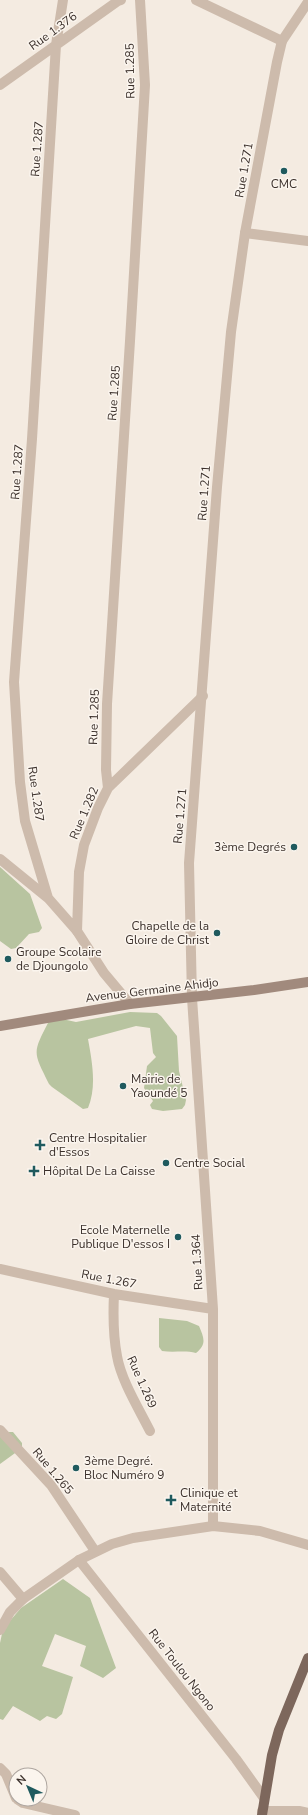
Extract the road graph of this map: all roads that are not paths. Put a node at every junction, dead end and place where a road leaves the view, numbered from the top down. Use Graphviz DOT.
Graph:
graph roads {
  1 [pos="63,0"];
  2 [pos="121,0"];
  3 [pos="140,0"];
  4 [pos="196,0"];
  5 [pos="308,2"];
  6 [pos="282,42"];
  7 [pos="56,44"];
  8 [pos="0,85"];
  9 [pos="245,233"];
  10 [pos="308,241"];
  11 [pos="203,696"];
  12 [pos="108,788"];
  13 [pos="0,859"];
  14 [pos="48,898"];
  15 [pos="76,931"];
  16 [pos="308,982"];
  17 [pos="192,998"];
  18 [pos="130,1004"];
  19 [pos="0,1026"];
  20 [pos="0,1269"];
  21 [pos="114,1294"];
  22 [pos="213,1310"];
  23 [pos="0,1430"];
  24 [pos="150,1432"];
  25 [pos="213,1526"];
  26 [pos="297,1542"];
  27 [pos="308,1546"];
  28 [pos="95,1551"];
  29 [pos="308,1551"];
  30 [pos="79,1560"];
  31 [pos="0,1572"];
  32 [pos="23,1599"];
  33 [pos="0,1630"];
  34 [pos="308,1658"];
  35 [pos="0,1768"];
  36 [pos="8,1778"];
  37 [pos="264,1798"];
  38 [pos="40,1807"];
  39 [pos="262,1813"];
  40 [pos="308,1813"];
  41 [pos="75,1815"];
  1 -- 7 [label="street, Rue 1.287"];
  2 -- 7 [label="street, Rue 1.376"];
  3 -- 12 [label="street, Rue 1.285"];
  4 -- 6 [label="street"];
  5 -- 6 [label="street, Rue 1.271"];
  6 -- 9 [label="street, Rue 1.271"];
  7 -- 8 [label="street, Rue 1.376"];
  7 -- 14 [label="street, Rue 1.287"];
  9 -- 10 [label="street"];
  9 -- 11 [label="street, Rue 1.271"];
  11 -- 12 [label="street, Rue 1.282"];
  11 -- 17 [label="street, Rue 1.271"];
  12 -- 15 [label="street, Rue 1.282"];
  13 -- 14 [label="street"];
  14 -- 15 [label="street"];
  15 -- 18 [label="street"];
  16 -- 17 [label="main road, Avenue Germaine Ahidjo"];
  17 -- 18 [label="main road, Avenue Germaine Ahidjo"];
  17 -- 22 [label="street, Rue 1.364"];
  18 -- 19 [label="main road, Avenue Germaine Ahidjo"];
  20 -- 21 [label="street, Rue 1.267"];
  21 -- 22 [label="street, Rue 1.267"];
  21 -- 24 [label="street, Rue 1.269"];
  22 -- 25 [label="street, Rue 1.364"];
  23 -- 28 [label="street, Rue 1.265"];
  25 -- 26 [label="street"];
  25 -- 28 [label="street"];
  26 -- 27 [label="street"];
  26 -- 29 [label="street"];
  28 -- 30 [label="street"];
  30 -- 32 [label="street"];
  30 -- 37 [label="street, Rue Toulou Ngono"];
  31 -- 32 [label="street"];
  32 -- 33 [label="street"];
  34 -- 37 [label="main road"];
  35 -- 36 [label="street"];
  37 -- 39 [label="main road"];
  38 -- 41 [label="street"];
  39 -- 40 [label="street"];
}
